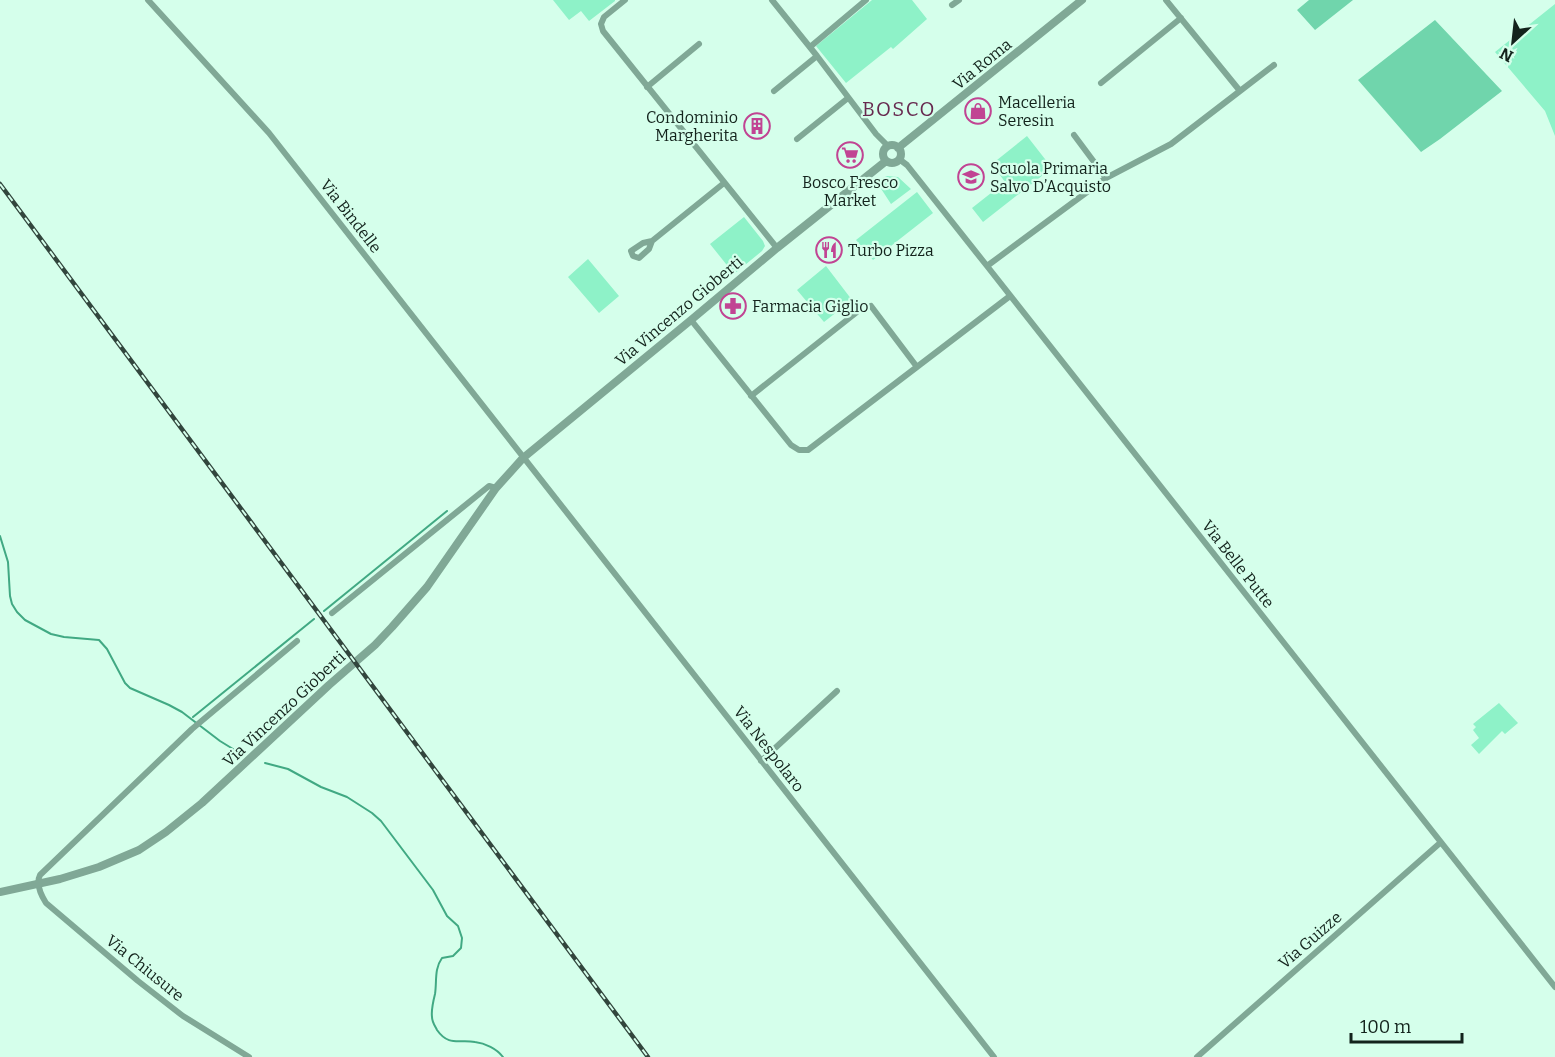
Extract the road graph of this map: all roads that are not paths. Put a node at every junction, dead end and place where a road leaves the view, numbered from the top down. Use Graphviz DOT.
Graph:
graph roads {
  1 [pos="148,0"];
  2 [pos="625,0"];
  3 [pos="772,0"];
  4 [pos="866,0"];
  5 [pos="959,0"];
  6 [pos="1082,0"];
  7 [pos="1166,0"];
  8 [pos="952,5"];
  9 [pos="1181,18"];
  10 [pos="699,44"];
  11 [pos="810,47"];
  12 [pos="817,56"];
  13 [pos="1274,65"];
  14 [pos="1101,83"];
  15 [pos="646,87"];
  16 [pos="774,91"];
  17 [pos="1240,91"];
  18 [pos="848,98"];
  19 [pos="1074,135"];
  20 [pos="797,138"];
  21 [pos="888,146"];
  22 [pos="898,148"];
  23 [pos="899,159"];
  24 [pos="886,161"];
  25 [pos="1106,178"];
  26 [pos="724,183"];
  27 [pos="652,241"];
  28 [pos="777,248"];
  29 [pos="987,266"];
  30 [pos="1010,296"];
  31 [pos="871,306"];
  32 [pos="857,312"];
  33 [pos="692,320"];
  34 [pos="917,367"];
  35 [pos="751,396"];
  36 [pos="523,458"];
  37 [pos="496,488"];
  38 [pos="332,613"];
  39 [pos="297,641"];
  40 [pos="837,692"];
  41 [pos="761,761"];
  42 [pos="1440,843"];
  43 [pos="39,884"];
  44 [pos="0,892"];
  45 [pos="1555,987"];
  46 [pos="249,1057"];
  47 [pos="994,1057"];
  48 [pos="1197,1057"];
  1 -- 36 [label="street, Via Bindelle"];
  2 -- 15 [label="street"];
  3 -- 11 [label="street"];
  4 -- 11 [label="street"];
  5 -- 8 [label="street"];
  6 -- 22 [label="street, Via Roma"];
  7 -- 9 [label="street"];
  9 -- 14 [label="street"];
  9 -- 17 [label="street"];
  10 -- 15 [label="street"];
  11 -- 12 [label="street"];
  12 -- 16 [label="street"];
  12 -- 18 [label="street"];
  13 -- 17 [label="street"];
  15 -- 26 [label="street"];
  17 -- 25 [label="street"];
  18 -- 20 [label="street"];
  18 -- 21 [label="street"];
  19 -- 25 [label="street"];
  21 -- 22 [label="street"];
  21 -- 24 [label="street"];
  22 -- 23 [label="street"];
  23 -- 24 [label="street"];
  23 -- 29 [label="street, Via Belle Putte"];
  24 -- 28 [label="street, Via Vincenzo Gioberti"];
  25 -- 29 [label="street"];
  26 -- 27 [label="street"];
  26 -- 28 [label="street"];
  28 -- 33 [label="street, Via Vincenzo Gioberti"];
  29 -- 30 [label="street, Via Belle Putte"];
  30 -- 34 [label="street"];
  30 -- 42 [label="street, Via Belle Putte"];
  31 -- 34 [label="street"];
  32 -- 35 [label="street"];
  33 -- 35 [label="street"];
  33 -- 36 [label="street, Via Vincenzo Gioberti"];
  34 -- 35 [label="street"];
  36 -- 37 [label="street, Via Vincenzo Gioberti"];
  36 -- 41 [label="street, Via Nespolaro"];
  37 -- 38 [label="street, Via Vincenzo Gioberti"];
  37 -- 43 [label="street, Via Vincenzo Gioberti"];
  39 -- 43 [label="street"];
  40 -- 41 [label="street"];
  41 -- 47 [label="street, Via Nespolaro"];
  42 -- 45 [label="street, Via Belle Putte"];
  42 -- 48 [label="street, Via Guizze"];
  43 -- 44 [label="street, Via Vincenzo Gioberti"];
  43 -- 46 [label="street, Via Chiusure"];
}
